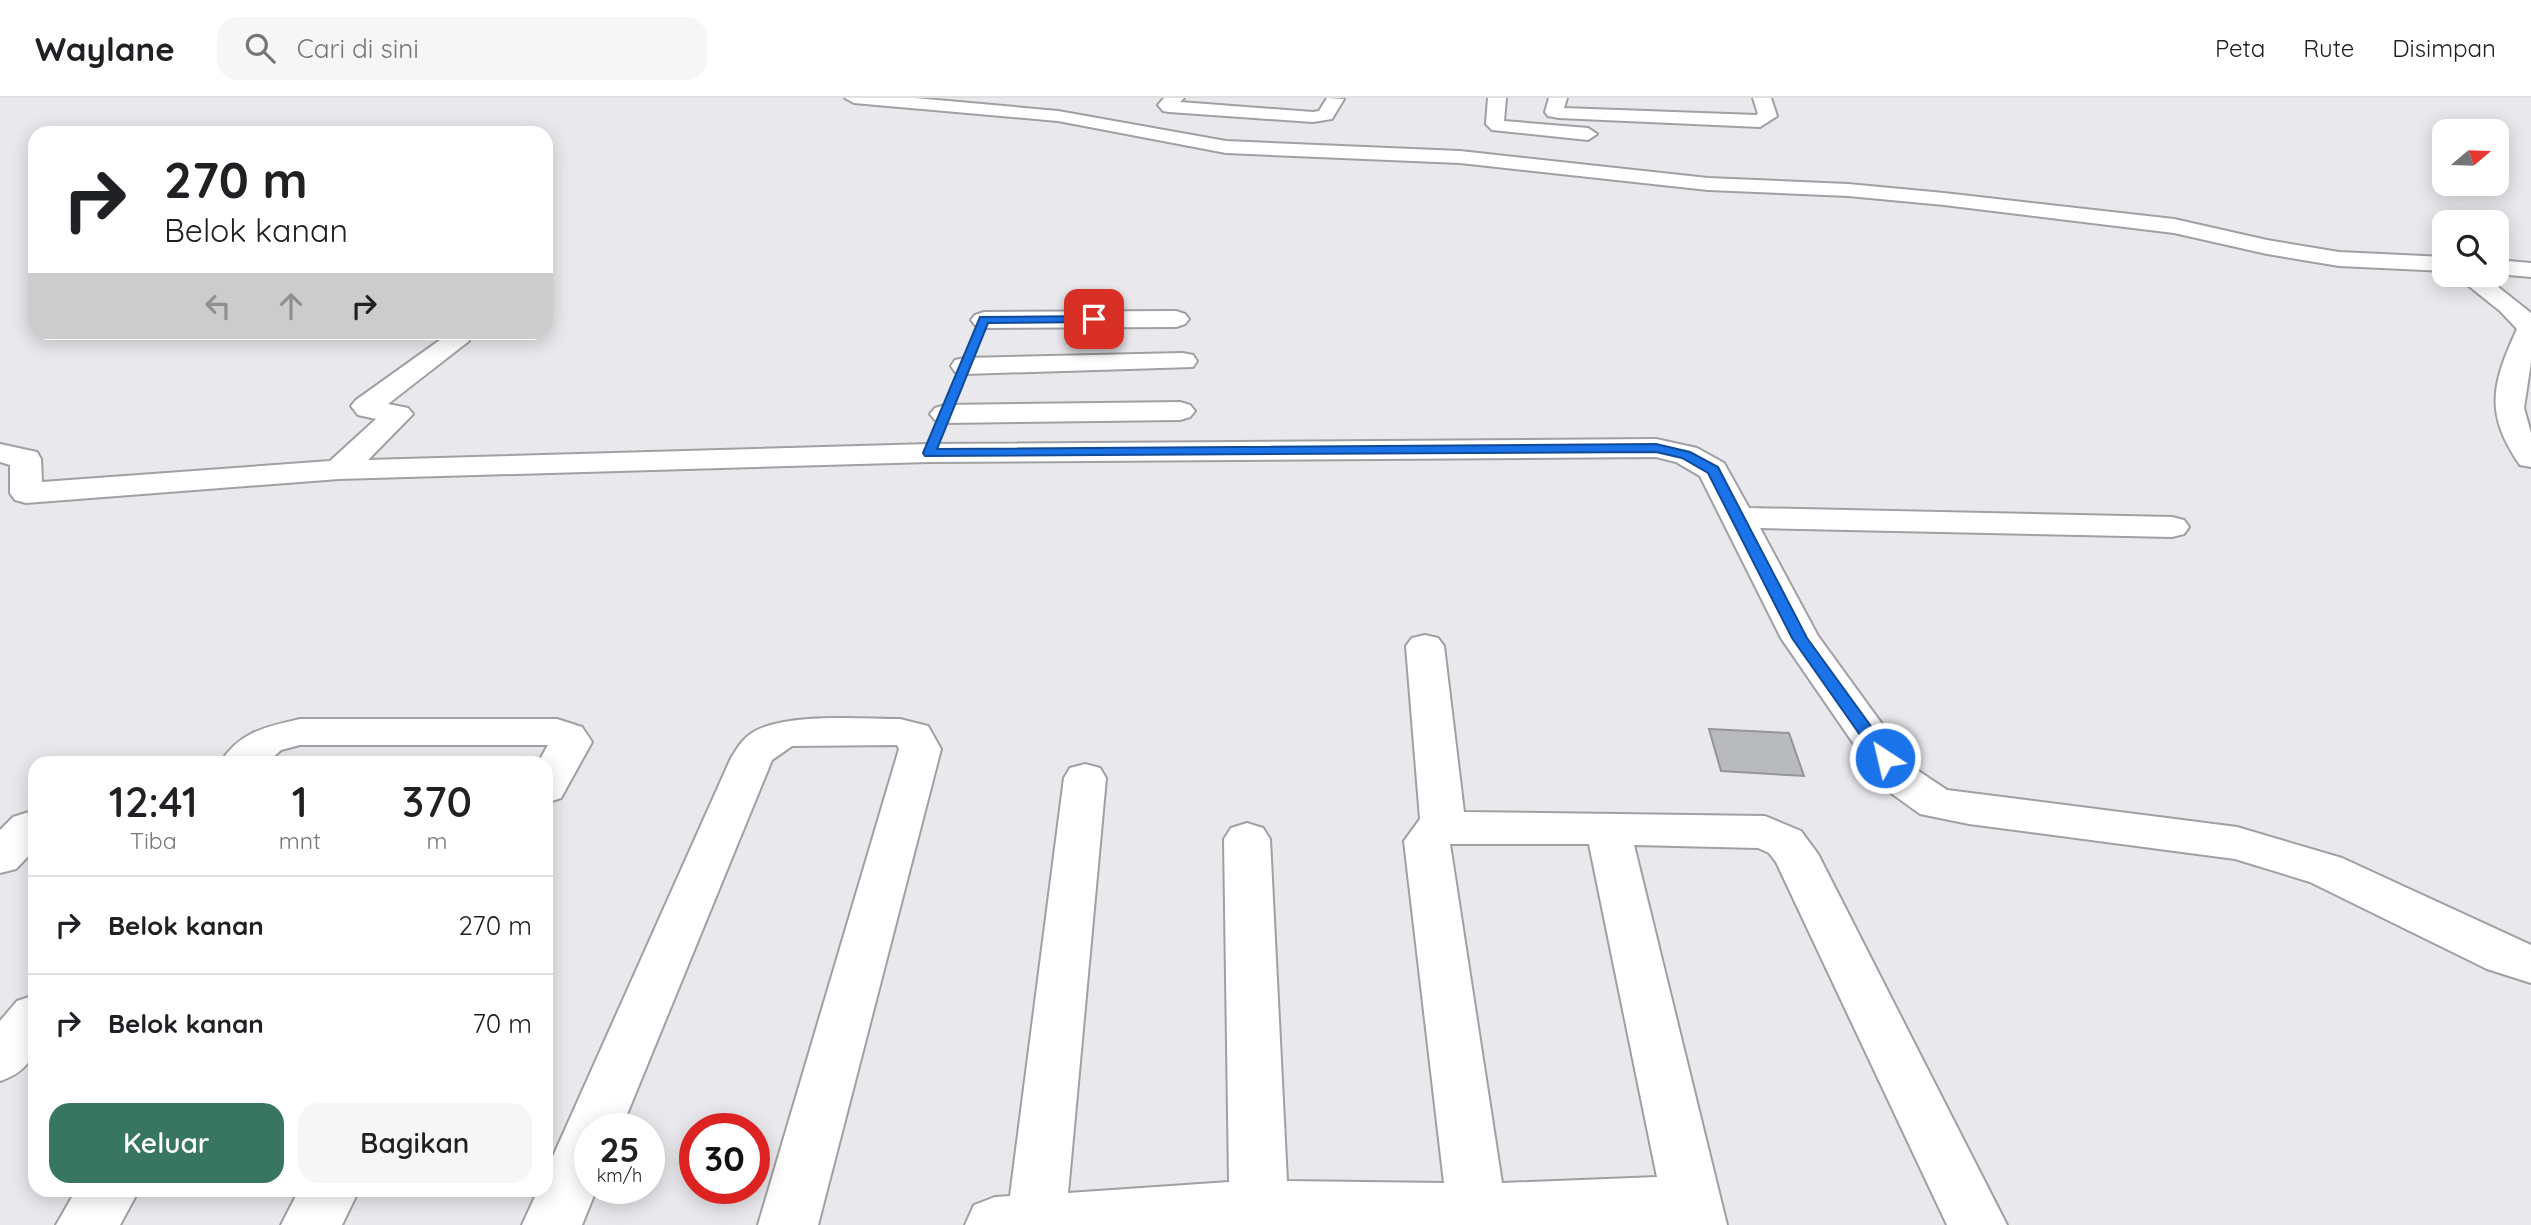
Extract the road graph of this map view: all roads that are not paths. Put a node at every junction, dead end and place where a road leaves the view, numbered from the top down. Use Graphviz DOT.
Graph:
graph roads {
  1 [pos="854,98"];
  2 [pos="1175,98"];
  3 [pos="1314,98"];
  4 [pos="1497,98"];
  5 [pos="1558,98"];
  6 [pos="1694,98"];
  7 [pos="1762,98"];
  8 [pos="1345,100"];
  9 [pos="1625,107"];
  10 [pos="1102,108"];
  11 [pos="1081,112"];
  12 [pos="1592,116"];
  13 [pos="1701,121"];
  14 [pos="2432,263"];
  15 [pos="2509,268"];
  16 [pos="2531,270"];
  17 [pos="2484,287"];
  18 [pos="1176,319"];
  19 [pos="456,341"];
  20 [pos="1183,361"];
  21 [pos="965,366"];
  22 [pos="1180,411"];
  23 [pos="946,414"];
  24 [pos="0,453"];
  25 [pos="929,453"];
  26 [pos="2531,458"];
  27 [pos="339,470"];
  28 [pos="13,495"];
  29 [pos="1737,518"];
  30 [pos="2172,527"];
  31 [pos="1425,646"];
  32 [pos="419,748"];
  33 [pos="249,756"];
  34 [pos="553,775"];
  35 [pos="1085,778"];
  36 [pos="1443,828"];
  37 [pos="28,829"];
  38 [pos="1608,829"];
  39 [pos="1247,839"];
  40 [pos="0,857"];
  41 [pos="2531,964"];
  42 [pos="28,1025"];
  43 [pos="0,1059"];
  44 [pos="600,1113"];
  45 [pos="574,1173"];
  46 [pos="105,1197"];
  47 [pos="326,1197"];
  48 [pos="1259,1207"];
  49 [pos="1694,1214"];
  50 [pos="1453,1215"];
  51 [pos="1016,1224"];
  52 [pos="86,1225"];
  53 [pos="311,1225"];
  54 [pos="552,1225"];
  55 [pos="788,1225"];
  56 [pos="1977,1225"];
  1 -- 11 [label="street"];
  2 -- 8 [label="street"];
  3 -- 8 [label="street"];
  4 -- 12 [label="street"];
  5 -- 12 [label="street"];
  6 -- 13 [label="street"];
  7 -- 13 [label="street"];
  9 -- 12 [label="street"];
  9 -- 13 [label="street"];
  10 -- 11 [label="street"];
  11 -- 14 [label="street"];
  15 -- 16 [label="street"];
  17 -- 26 [label="street"];
  18 -- 21 [label="street"];
  19 -- 27 [label="street"];
  20 -- 21 [label="street"];
  21 -- 23 [label="street"];
  22 -- 23 [label="street"];
  23 -- 25 [label="street"];
  24 -- 28 [label="street"];
  25 -- 27 [label="street"];
  25 -- 29 [label="street"];
  27 -- 28 [label="street"];
  29 -- 30 [label="street"];
  29 -- 41 [label="street"];
  31 -- 36 [label="street"];
  32 -- 33 [label="street"];
  32 -- 34 [label="street"];
  35 -- 51 [label="street"];
  36 -- 38 [label="street"];
  36 -- 50 [label="street"];
  37 -- 40 [label="street"];
  38 -- 49 [label="street"];
  38 -- 56 [label="street"];
  39 -- 48 [label="street"];
  42 -- 43 [label="street"];
  44 -- 55 [label="street"];
  45 -- 54 [label="street"];
  46 -- 52 [label="street"];
  47 -- 53 [label="street"];
  48 -- 50 [label="street"];
  48 -- 51 [label="street"];
  49 -- 50 [label="street"];
}
